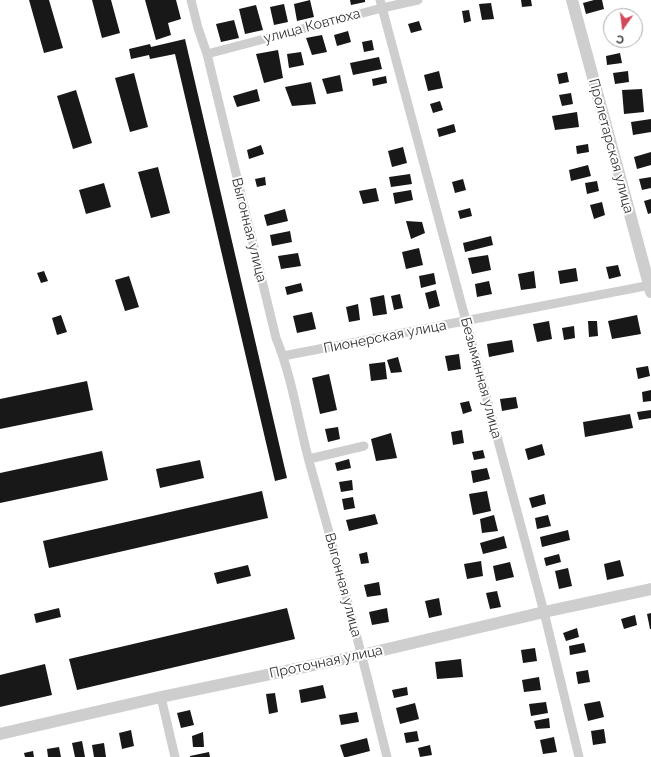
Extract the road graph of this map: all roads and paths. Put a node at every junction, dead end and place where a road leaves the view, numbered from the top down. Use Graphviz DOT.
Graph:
graph roads {
  1 [pos="191,0"];
  2 [pos="418,0"];
  3 [pos="572,0"];
  4 [pos="381,4"];
  5 [pos="206,54"];
  6 [pos="650,287"];
  7 [pos="466,321"];
  8 [pos="284,356"];
  9 [pos="364,446"];
  10 [pos="309,459"];
  11 [pos="651,589"];
  12 [pos="544,612"];
  13 [pos="362,655"];
  14 [pos="161,697"];
  15 [pos="0,734"];
  16 [pos="175,757"];
  17 [pos="388,757"];
  18 [pos="579,757"];
  1 -- 5 [label="street, Выгонная улица"];
  2 -- 4 [label="street, улица Ковтюха"];
  3 -- 6 [label="street, Пролетарская улица"];
  4 -- 5 [label="street, улица Ковтюха"];
  4 -- 7 [label="street, Безымянная улица"];
  5 -- 8 [label="street, Выгонная улица"];
  6 -- 7 [label="street, Пионерская улица"];
  7 -- 8 [label="street, Пионерская улица"];
  7 -- 12 [label="street, Безымянная улица"];
  8 -- 10 [label="street, Выгонная улица"];
  9 -- 10 [label="street"];
  10 -- 13 [label="street, Выгонная улица"];
  11 -- 12 [label="street, Проточная улица"];
  12 -- 13 [label="street, Проточная улица"];
  12 -- 18 [label="street, Безымянная улица"];
  13 -- 14 [label="street, Проточная улица"];
  13 -- 17 [label="street, Выгонная улица"];
  14 -- 15 [label="street, Проточная улица"];
  14 -- 16 [label="street"];
}
